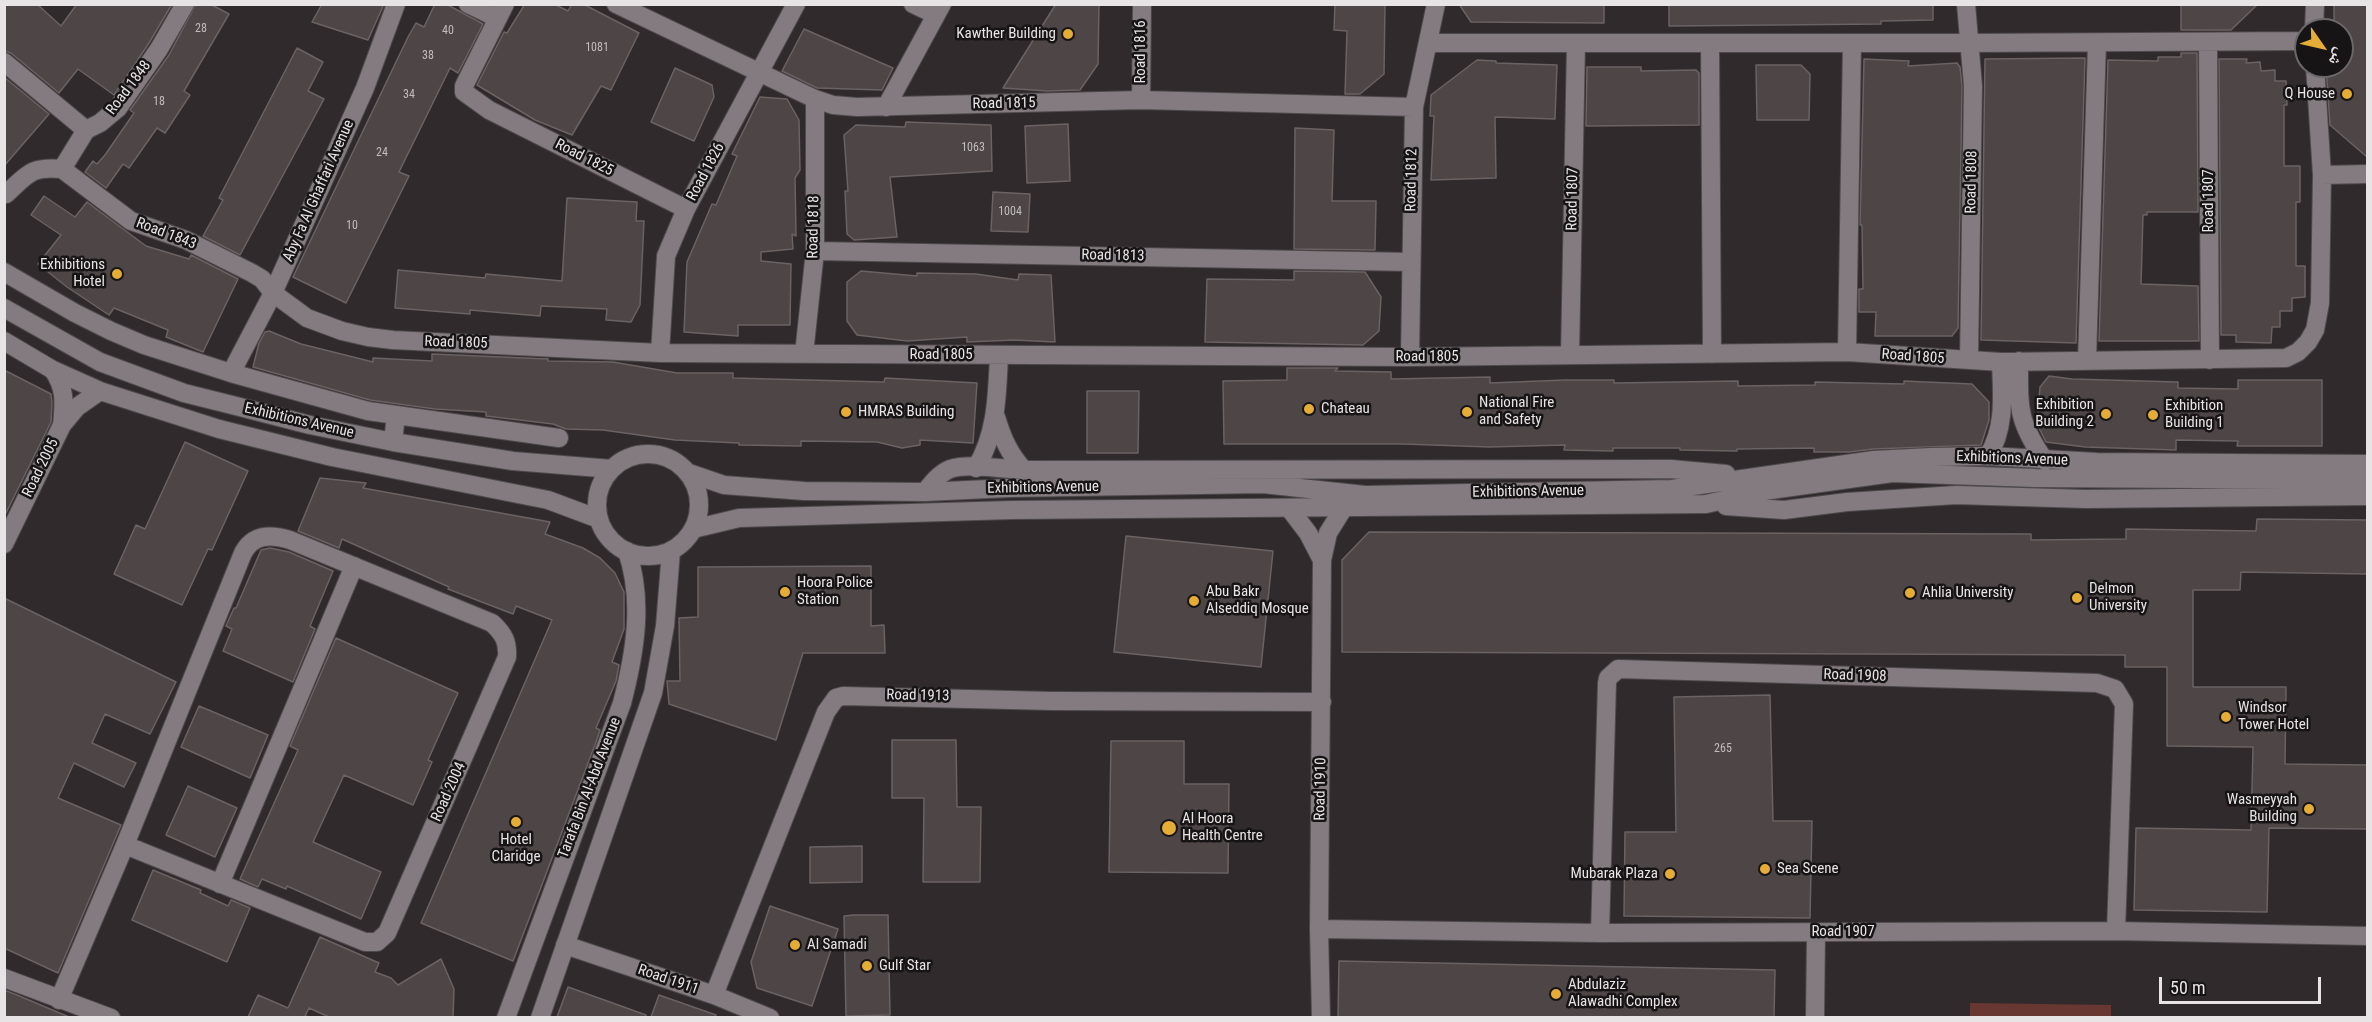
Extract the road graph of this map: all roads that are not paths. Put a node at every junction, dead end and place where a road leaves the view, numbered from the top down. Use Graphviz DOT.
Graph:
graph roads {
  1 [pos="184,4"];
  2 [pos="396,4"];
  3 [pos="468,4"];
  4 [pos="616,4"];
  5 [pos="796,4"];
  6 [pos="914,4"];
  7 [pos="1142,4"];
  8 [pos="1436,4"];
  9 [pos="1966,4"];
  10 [pos="939,10"];
  11 [pos="501,11"];
  12 [pos="2294,41"];
  13 [pos="2208,42"];
  14 [pos="1428,43"];
  15 [pos="1576,43"];
  16 [pos="1710,43"];
  17 [pos="1852,43"];
  18 [pos="1967,43"];
  19 [pos="2097,43"];
  20 [pos="4,62"];
  21 [pos="759,73"];
  22 [pos="2316,78"];
  23 [pos="814,99"];
  24 [pos="1141,100"];
  25 [pos="886,107"];
  26 [pos="1414,107"];
  27 [pos="86,130"];
  28 [pos="62,169"];
  29 [pos="2367,174"];
  30 [pos="2322,175"];
  31 [pos="5,193"];
  32 [pos="686,209"];
  33 [pos="815,251"];
  34 [pos="1411,262"];
  35 [pos="4,272"];
  36 [pos="273,293"];
  37 [pos="4,308"];
  38 [pos="4,341"];
  39 [pos="1847,352"];
  40 [pos="660,353"];
  41 [pos="804,354"];
  42 [pos="1712,354"];
  43 [pos="999,355"];
  44 [pos="1570,355"];
  45 [pos="1410,357"];
  46 [pos="1969,360"];
  47 [pos="2087,360"];
  48 [pos="2210,360"];
  49 [pos="2010,361"];
  50 [pos="53,370"];
  51 [pos="231,373"];
  52 [pos="100,392"];
  53 [pos="396,415"];
  54 [pos="996,417"];
  55 [pos="62,425"];
  56 [pos="559,438"];
  57 [pos="393,442"];
  58 [pos="1988,456"];
  59 [pos="2045,461"];
  60 [pos="2367,464"];
  61 [pos="976,468"];
  62 [pos="612,469"];
  63 [pos="1024,470"];
  64 [pos="689,473"];
  65 [pos="1761,477"];
  66 [pos="2367,480"];
  67 [pos="925,492"];
  68 [pos="2367,496"];
  69 [pos="1706,504"];
  70 [pos="1289,508"];
  71 [pos="1343,508"];
  72 [pos="599,519"];
  73 [pos="693,529"];
  74 [pos="4,544"];
  75 [pos="627,551"];
  76 [pos="671,551"];
  77 [pos="1322,561"];
  78 [pos="354,566"];
  79 [pos="1322,702"];
  80 [pos="128,846"];
  81 [pos="220,884"];
  82 [pos="1319,928"];
  83 [pos="2115,932"];
  84 [pos="1600,933"];
  85 [pos="1816,933"];
  86 [pos="2367,936"];
  87 [pos="565,945"];
  88 [pos="4,978"];
  89 [pos="714,995"];
  90 [pos="63,1001"];
  91 [pos="111,1017"];
  92 [pos="506,1017"];
  93 [pos="540,1017"];
  94 [pos="766,1017"];
  95 [pos="1321,1017"];
  96 [pos="1815,1017"];
  1 -- 27 [label="street, Road 1848"];
  2 -- 36 [label="street, Aby Fa Al Ghaffari Avenue"];
  3 -- 11 [label="street"];
  4 -- 21 [label="street, Road 1815"];
  5 -- 21 [label="street, Road 1826"];
  6 -- 10 [label="street"];
  7 -- 24 [label="street, Road 1816"];
  8 -- 14 [label="street, Road 1812"];
  9 -- 18 [label="street, Road 1808"];
  10 -- 25 [label="street"];
  11 -- 32 [label="street, Road 1825"];
  12 -- 13 [label="street"];
  13 -- 19 [label="street"];
  13 -- 48 [label="street, Road 1807"];
  14 -- 15 [label="street"];
  14 -- 26 [label="street, Road 1812"];
  15 -- 16 [label="street"];
  15 -- 44 [label="street, Road 1807"];
  16 -- 17 [label="street"];
  16 -- 42 [label="street"];
  17 -- 18 [label="street"];
  17 -- 39 [label="street"];
  18 -- 19 [label="street"];
  18 -- 46 [label="street, Road 1808"];
  19 -- 47 [label="street"];
  20 -- 27 [label="street"];
  21 -- 23 [label="street, Road 1815"];
  21 -- 32 [label="street, Road 1826"];
  22 -- 30 [label="street, Road 1805"];
  23 -- 25 [label="street, Road 1815"];
  23 -- 33 [label="street, Road 1818"];
  24 -- 25 [label="street, Road 1815"];
  24 -- 26 [label="street, Road 1815"];
  26 -- 34 [label="street, Road 1812"];
  27 -- 28 [label="street, Road 1848"];
  28 -- 31 [label="street"];
  28 -- 36 [label="street, Road 1843"];
  29 -- 30 [label="street"];
  30 -- 48 [label="street, Road 1805"];
  32 -- 40 [label="street, Road 1826"];
  33 -- 34 [label="street, Road 1813"];
  33 -- 41 [label="street, Road 1818"];
  34 -- 45 [label="street, Road 1812"];
  35 -- 51 [label="street"];
  36 -- 40 [label="street, Road 1805"];
  36 -- 51 [label="street, Aby Fa Al Ghaffari Avenue"];
  37 -- 57 [label="street, Exhibitions Avenue"];
  38 -- 50 [label="street, Exhibitions Avenue"];
  39 -- 42 [label="street, Road 1805"];
  39 -- 46 [label="street, Road 1805"];
  40 -- 41 [label="street, Road 1805"];
  41 -- 43 [label="street, Road 1805"];
  42 -- 44 [label="street, Road 1805"];
  43 -- 45 [label="street, Road 1805"];
  43 -- 54 [label="street"];
  44 -- 45 [label="street, Road 1805"];
  46 -- 49 [label="street, Road 1805"];
  47 -- 48 [label="street, Road 1805"];
  47 -- 49 [label="street, Road 1805"];
  49 -- 58 [label="street"];
  49 -- 59 [label="street"];
  50 -- 52 [label="street, Exhibitions Avenue"];
  50 -- 55 [label="street, Road 2005"];
  51 -- 53 [label="street"];
  52 -- 55 [label="street, Road 2005"];
  52 -- 72 [label="street, Exhibitions Avenue"];
  53 -- 56 [label="street"];
  53 -- 57 [label="street"];
  54 -- 61 [label="street"];
  54 -- 63 [label="street"];
  55 -- 74 [label="street, Road 2005"];
  57 -- 62 [label="street, Exhibitions Avenue"];
  58 -- 59 [label="street, Exhibitions Avenue"];
  58 -- 65 [label="street, Exhibitions Avenue"];
  59 -- 60 [label="street, Exhibitions Avenue"];
  61 -- 63 [label="street"];
  61 -- 67 [label="street"];
  62 -- 64 [label="street"];
  62 -- 72 [label="street"];
  63 -- 65 [label="street"];
  64 -- 67 [label="street, Exhibitions Avenue"];
  64 -- 73 [label="street"];
  65 -- 67 [label="street, Exhibitions Avenue"];
  66 -- 69 [label="street, Exhibitions Avenue"];
  68 -- 69 [label="street"];
  69 -- 71 [label="street, Exhibitions Avenue"];
  70 -- 71 [label="street, Exhibitions Avenue"];
  70 -- 73 [label="street, Exhibitions Avenue"];
  70 -- 77 [label="street, Road 1910"];
  71 -- 77 [label="street, Road 1910"];
  72 -- 75 [label="street"];
  73 -- 76 [label="street"];
  75 -- 76 [label="street"];
  75 -- 92 [label="street, Tarafa Bin Al-Abd Avenue"];
  76 -- 87 [label="street, Tarafa Bin Al-Abd Avenue"];
  77 -- 79 [label="street, Road 1910"];
  78 -- 80 [label="street, Road 2004"];
  78 -- 81 [label="street"];
  78 -- 81 [label="street, Road 2004"];
  79 -- 82 [label="street, Road 1910"];
  79 -- 89 [label="street, Road 1913"];
  80 -- 81 [label="street, Road 2004"];
  80 -- 90 [label="street, Road 2004"];
  82 -- 84 [label="street, Road 1907"];
  82 -- 95 [label="street, Road 1910"];
  83 -- 84 [label="street, Road 1908"];
  83 -- 85 [label="street, Road 1907"];
  83 -- 86 [label="street, Road 1907"];
  84 -- 85 [label="street, Road 1907"];
  85 -- 96 [label="street"];
  87 -- 89 [label="street, Road 1911"];
  87 -- 93 [label="street, Tarafa Bin Al-Abd Avenue"];
  88 -- 90 [label="street"];
  89 -- 94 [label="street, Road 1911"];
  90 -- 91 [label="street"];
}
